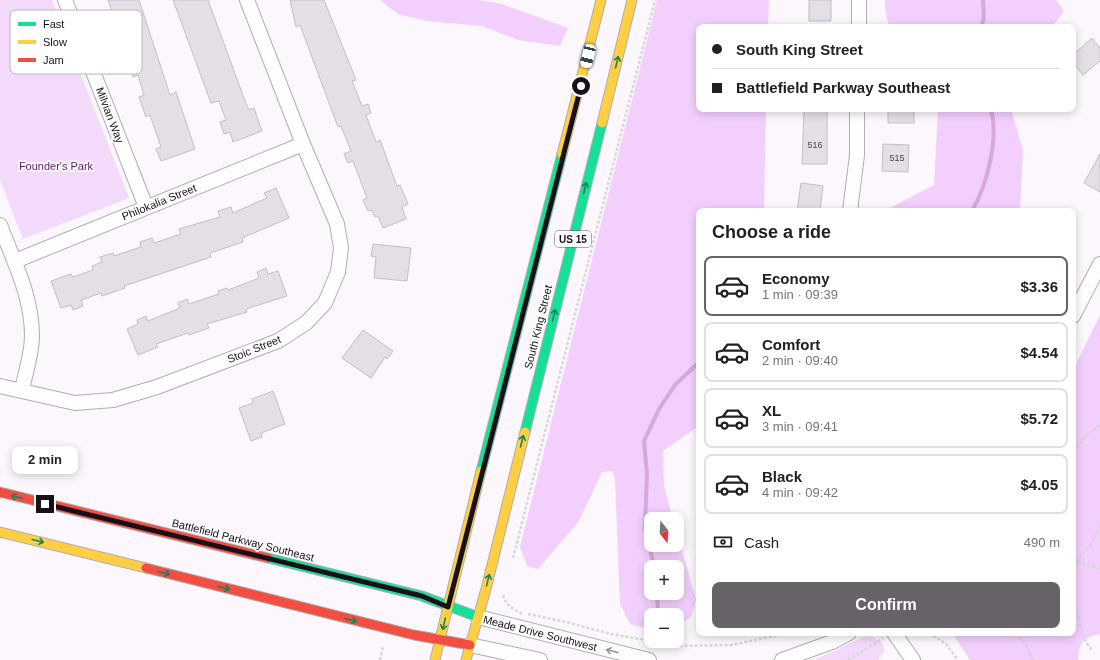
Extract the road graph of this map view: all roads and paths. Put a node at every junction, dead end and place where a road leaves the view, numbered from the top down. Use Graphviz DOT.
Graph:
graph roads {
  1 [pos="65,0"];
  2 [pos="247,0"];
  3 [pos="601,0"];
  4 [pos="632,0"];
  5 [pos="655,0"];
  6 [pos="859,0"];
  7 [pos="69,10"];
  8 [pos="859,24"];
  9 [pos="94,74"];
  10 [pos="857,112"];
  11 [pos="303,144"];
  12 [pos="146,207"];
  13 [pos="850,208"];
  14 [pos="0,225"];
  15 [pos="15,260"];
  16 [pos="1100,264"];
  17 [pos="1076,310"];
  18 [pos="0,386"];
  19 [pos="22,391"];
  20 [pos="1100,424"];
  21 [pos="1076,448"];
  22 [pos="0,492"];
  23 [pos="1100,525"];
  24 [pos="0,532"];
  25 [pos="512,561"];
  26 [pos="1076,562"];
  27 [pos="1076,563"];
  28 [pos="1100,568"];
  29 [pos="502,592"];
  30 [pos="448,607"];
  31 [pos="1076,610"];
  32 [pos="478,617"];
  33 [pos="773,636"];
  34 [pos="843,636"];
  35 [pos="887,636"];
  36 [pos="890,636"];
  37 [pos="934,636"];
  38 [pos="1018,636"];
  39 [pos="440,641"];
  40 [pos="470,645"];
  41 [pos="383,647"];
  42 [pos="1093,651"];
  43 [pos="380,660"];
  44 [pos="435,660"];
  45 [pos="466,660"];
  46 [pos="540,660"];
  47 [pos="650,660"];
  48 [pos="782,660"];
  49 [pos="848,660"];
  50 [pos="913,660"];
  51 [pos="958,660"];
  52 [pos="1033,660"];
  1 -- 7 [label="street, Milvian Way"];
  2 -- 11 [label="street, Stoic Street"];
  3 -- 30 [label="main road, South King Street / US 15"];
  32 -- 4 [label="main road, South King Street / US 15, one-way"];
  5 -- 25 [label="path"];
  6 -- 8 [label="street"];
  9 -- 12 [label="street, Milvian Way"];
  10 -- 13 [label="street"];
  11 -- 12 [label="street, Philokalia Street"];
  11 -- 19 [label="street, Stoic Street"];
  12 -- 15 [label="street, Philokalia Street"];
  14 -- 15 [label="street"];
  15 -- 19 [label="street"];
  16 -- 17 [label="street"];
  18 -- 19 [label="street, Stoic Street"];
  20 -- 21 [label="path"];
  30 -- 22 [label="main road, Battlefield Parkway Southeast, one-way"];
  23 -- 26 [label="path"];
  24 -- 39 [label="main road, one-way"];
  27 -- 28 [label="path"];
  29 -- 33 [label="path"];
  30 -- 32 [label="main road, Battlefield Parkway Southeast"];
  30 -- 39 [label="main road, South King Street / US 15, one-way"];
  31 -- 42 [label="path"];
  32 -- 40 [label="main road, South King Street / US 15"];
  47 -- 32 [label="street, Meade Drive Southwest, one-way"];
  34 -- 48 [label="street"];
  35 -- 49 [label="path"];
  36 -- 50 [label="street"];
  37 -- 51 [label="path"];
  38 -- 52 [label="path"];
  39 -- 40 [label="main road"];
  39 -- 44 [label="main road, South King Street / US 15"];
  40 -- 45 [label="main road, South King Street / US 15"];
  40 -- 46 [label="street"];
  41 -- 43 [label="path"];
}
